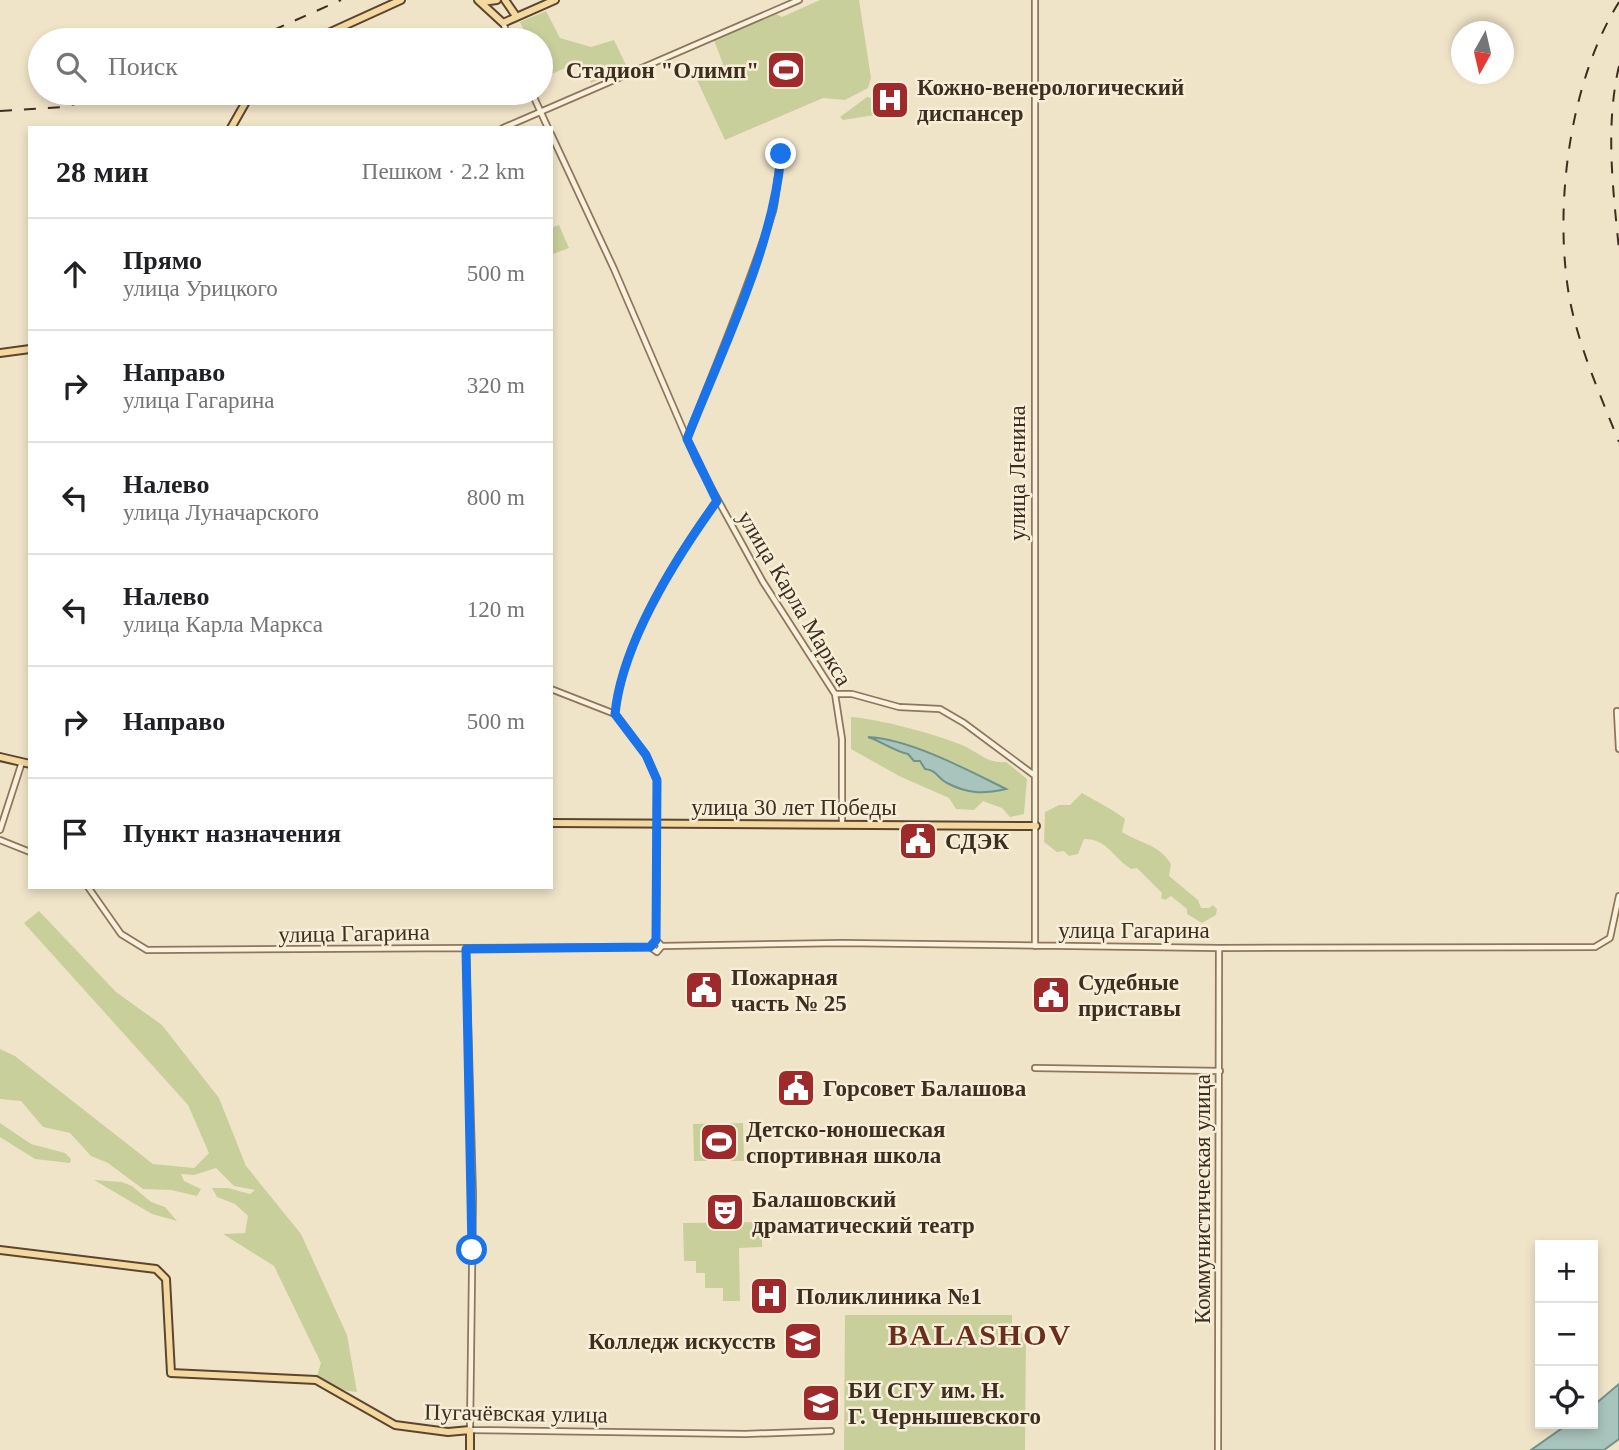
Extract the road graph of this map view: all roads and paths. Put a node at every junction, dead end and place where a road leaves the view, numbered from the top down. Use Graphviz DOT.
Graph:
graph roads {
  1 [pos="401,0"];
  2 [pos="497,0"];
  3 [pos="505,0"];
  4 [pos="555,0"];
  5 [pos="799,0"];
  6 [pos="1035,0"];
  7 [pos="479,1"];
  8 [pos="516,16"];
  9 [pos="503,23"];
  10 [pos="339,28"];
  11 [pos="505,28"];
  12 [pos="244,105"];
  13 [pos="537,105"];
  14 [pos="541,113"];
  15 [pos="232,126"];
  16 [pos="508,126"];
  17 [pos="547,126"];
  18 [pos="553,138"];
  19 [pos="789,146"];
  20 [pos="28,349"];
  21 [pos="0,353"];
  22 [pos="687,439"];
  23 [pos="717,501"];
  24 [pos="553,690"];
  25 [pos="835,694"];
  26 [pos="1617,711"];
  27 [pos="615,714"];
  28 [pos="1619,749"];
  29 [pos="0,757"];
  30 [pos="26,763"];
  31 [pos="1034,775"];
  32 [pos="553,823"];
  33 [pos="658,824"];
  34 [pos="842,824"];
  35 [pos="1036,826"];
  36 [pos="0,830"];
  37 [pos="0,840"];
  38 [pos="28,851"];
  39 [pos="89,889"];
  40 [pos="1619,896"];
  41 [pos="656,940"];
  42 [pos="662,946"];
  43 [pos="1035,946"];
  44 [pos="650,947"];
  45 [pos="1219,948"];
  46 [pos="466,949"];
  47 [pos="1035,1068"];
  48 [pos="1220,1071"];
  49 [pos="0,1250"];
  50 [pos="470,1430"];
  51 [pos="831,1431"];
  52 [pos="470,1450"];
  53 [pos="1219,1450"];
  1 -- 10 [label="main road"];
  2 -- 7 [label="main road"];
  3 -- 8 [label="main road"];
  4 -- 8 [label="main road"];
  5 -- 14 [label="street"];
  6 -- 31 [label="street, улица Ленина"];
  7 -- 9 [label="main road"];
  8 -- 9 [label="main road"];
  9 -- 11 [label="street"];
  12 -- 15 [label="main road"];
  13 -- 14 [label="street"];
  14 -- 16 [label="street"];
  14 -- 17 [label="street"];
  18 -- 22 [label="street, улица Карла Маркса"];
  19 -- 22 [label="street"];
  20 -- 21 [label="main road"];
  22 -- 23 [label="street, улица Карла Маркса"];
  23 -- 25 [label="street, улица Карла Маркса"];
  23 -- 27 [label="street"];
  24 -- 27 [label="street"];
  25 -- 31 [label="street"];
  25 -- 34 [label="street, улица Карла Маркса"];
  26 -- 28 [label="street"];
  27 -- 33 [label="street"];
  29 -- 30 [label="main road"];
  30 -- 36 [label="street"];
  31 -- 35 [label="street, улица Ленина"];
  32 -- 33 [label="main road, улица 30 лет Победы"];
  33 -- 34 [label="main road, улица 30 лет Победы"];
  33 -- 41 [label="street"];
  34 -- 35 [label="main road, улица 30 лет Победы"];
  35 -- 43 [label="street, улица Ленина"];
  37 -- 38 [label="street"];
  39 -- 46 [label="street, улица Гагарина"];
  40 -- 45 [label="street, улица Гагарина"];
  41 -- 42 [label="street"];
  41 -- 44 [label="street"];
  42 -- 43 [label="street, улица Гагарина"];
  42 -- 44 [label="street, улица Гагарина"];
  43 -- 45 [label="street, улица Гагарина"];
  44 -- 46 [label="street, улица Гагарина"];
  45 -- 48 [label="street, Коммунистическая улица"];
  46 -- 50 [label="street"];
  47 -- 48 [label="street"];
  48 -- 53 [label="street, Коммунистическая улица"];
  49 -- 50 [label="main road, Пугачёвская улица"];
  50 -- 51 [label="street, Пугачёвская улица"];
  50 -- 52 [label="main road"];
}
